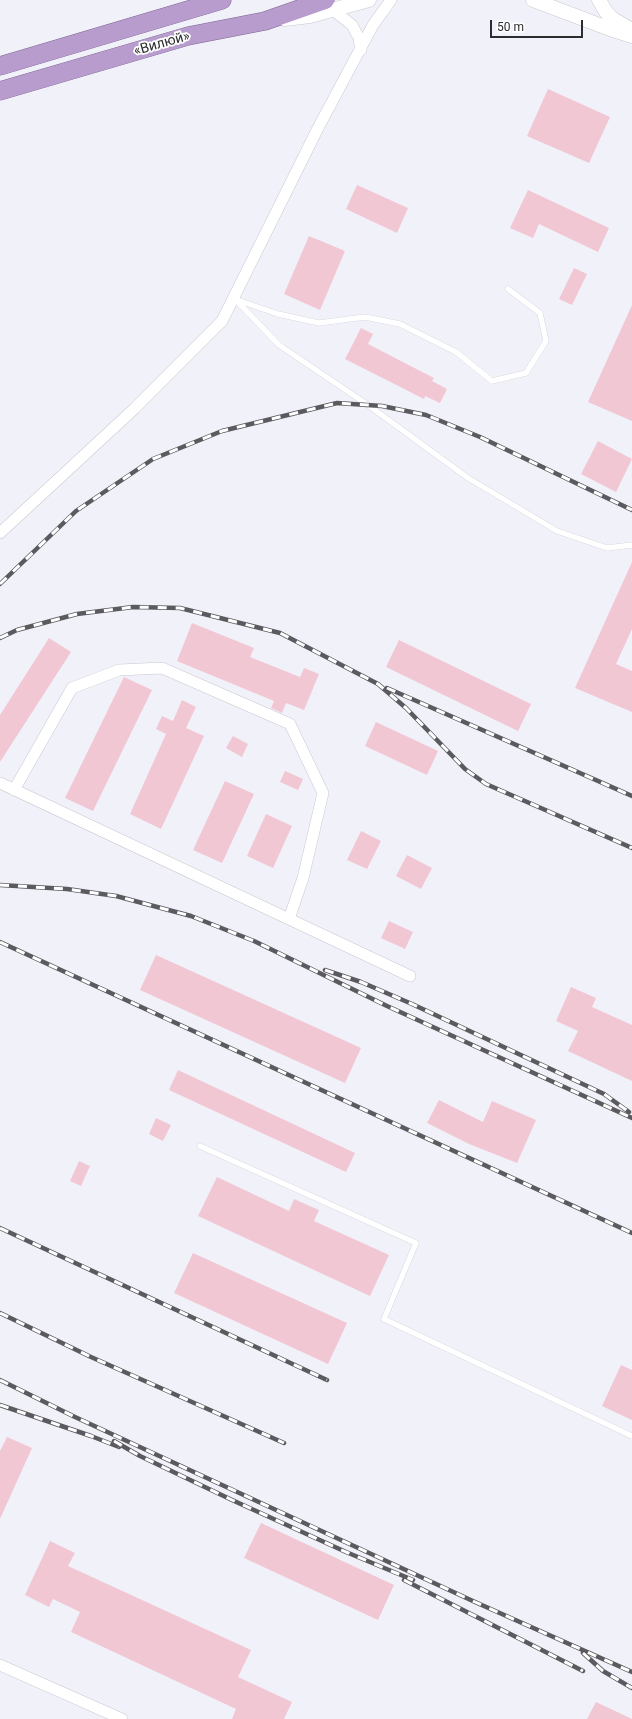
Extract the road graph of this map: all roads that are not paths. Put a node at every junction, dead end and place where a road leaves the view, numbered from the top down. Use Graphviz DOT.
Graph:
graph roads {
  1 [pos="222,0"];
  2 [pos="369,0"];
  3 [pos="391,0"];
  4 [pos="533,0"];
  5 [pos="598,0"];
  6 [pos="329,5"];
  7 [pos="632,30"];
  8 [pos="632,36"];
  9 [pos="361,50"];
  10 [pos="0,66"];
  11 [pos="0,91"];
  12 [pos="508,289"];
  13 [pos="235,299"];
  14 [pos="0,533"];
  15 [pos="632,545"];
  16 [pos="0,784"];
  17 [pos="14,790"];
  18 [pos="289,919"];
  19 [pos="410,976"];
  20 [pos="200,1146"];
  21 [pos="632,1436"];
  22 [pos="0,1665"];
  23 [pos="122,1719"];
  1 -- 10 [label="highway, «Вилюй»"];
  2 -- 6 [label="street"];
  3 -- 9 [label="street"];
  4 -- 8 [label="street"];
  5 -- 7 [label="street"];
  6 -- 9 [label="street"];
  6 -- 11 [label="highway, «Вилюй»"];
  9 -- 13 [label="street"];
  12 -- 13 [label="lane"];
  13 -- 14 [label="street"];
  13 -- 15 [label="lane"];
  16 -- 17 [label="street"];
  17 -- 18 [label="street"];
  17 -- 18 [label="street"];
  18 -- 19 [label="street"];
  20 -- 21 [label="lane"];
  22 -- 23 [label="street"];
}
